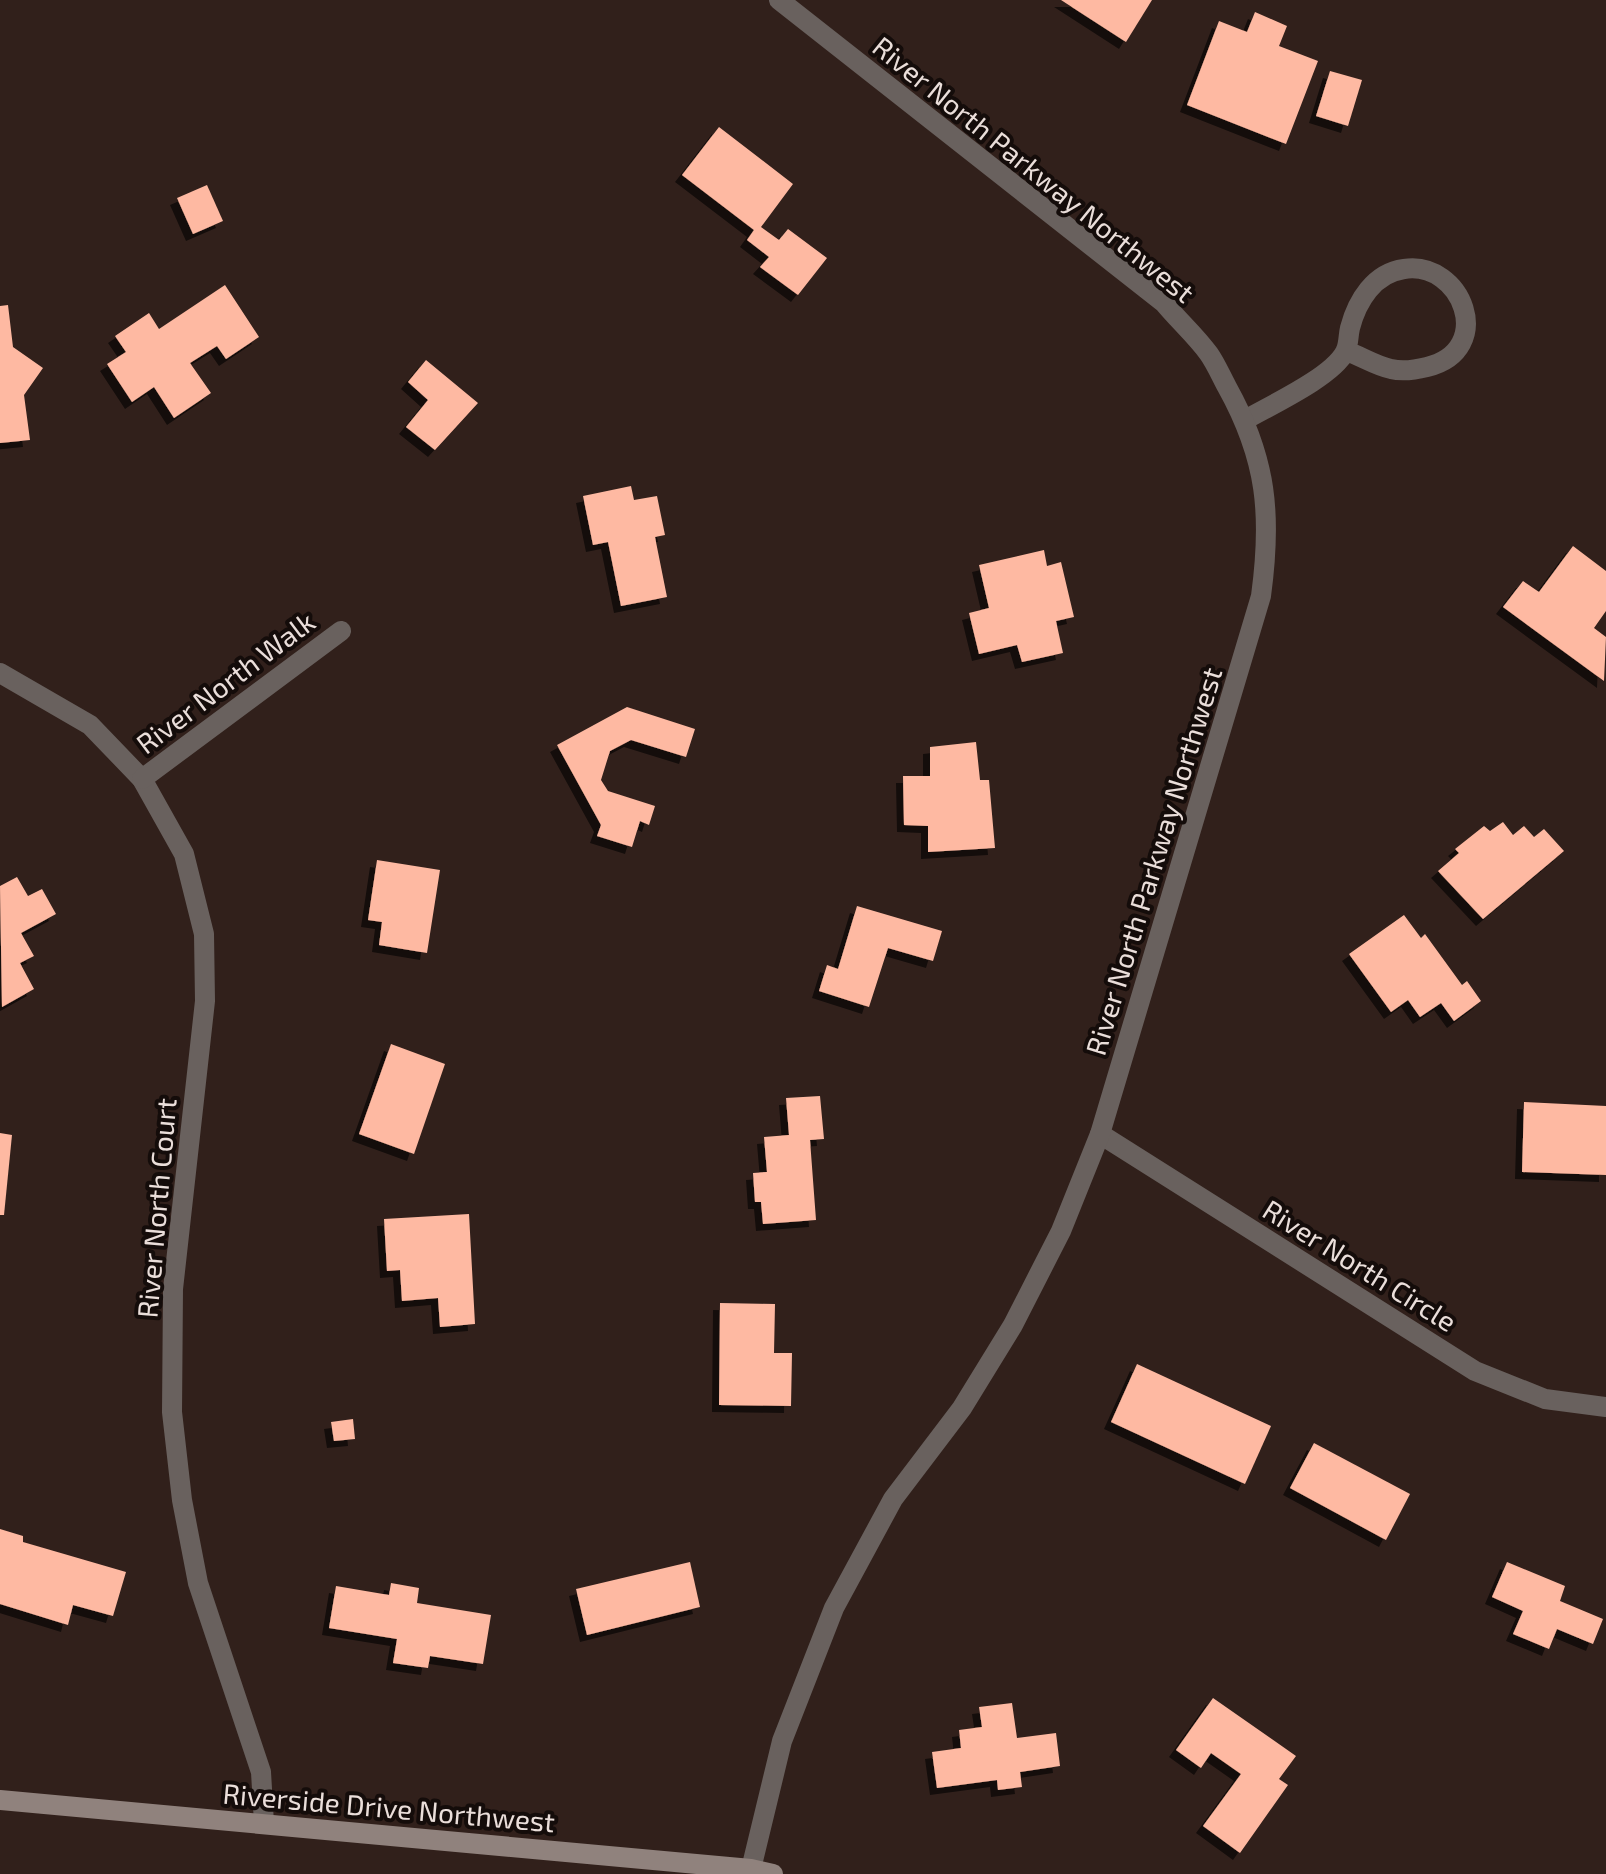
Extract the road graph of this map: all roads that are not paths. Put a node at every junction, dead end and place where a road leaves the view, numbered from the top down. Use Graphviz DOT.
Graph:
graph roads {
  1 [pos="779,0"];
  2 [pos="1346,351"];
  3 [pos="1245,420"];
  4 [pos="341,631"];
  5 [pos="0,673"];
  6 [pos="142,779"];
  7 [pos="1100,1134"];
  8 [pos="1606,1407"];
  9 [pos="0,1800"];
  10 [pos="264,1823"];
  11 [pos="751,1869"];
  12 [pos="773,1874"];
  1 -- 3 [label="street, River North Parkway Northwest"];
  2 -- 2 [label="street"];
  2 -- 3 [label="street"];
  3 -- 7 [label="street, River North Parkway Northwest"];
  4 -- 6 [label="street, River North Walk"];
  5 -- 6 [label="street, River North Court"];
  6 -- 10 [label="street, River North Court"];
  7 -- 8 [label="street, River North Circle"];
  7 -- 11 [label="street, River North Parkway Northwest"];
  9 -- 10 [label="street, Riverside Drive Northwest"];
  10 -- 11 [label="street, Riverside Drive Northwest"];
  11 -- 12 [label="street, Riverside Drive Northwest"];
}
